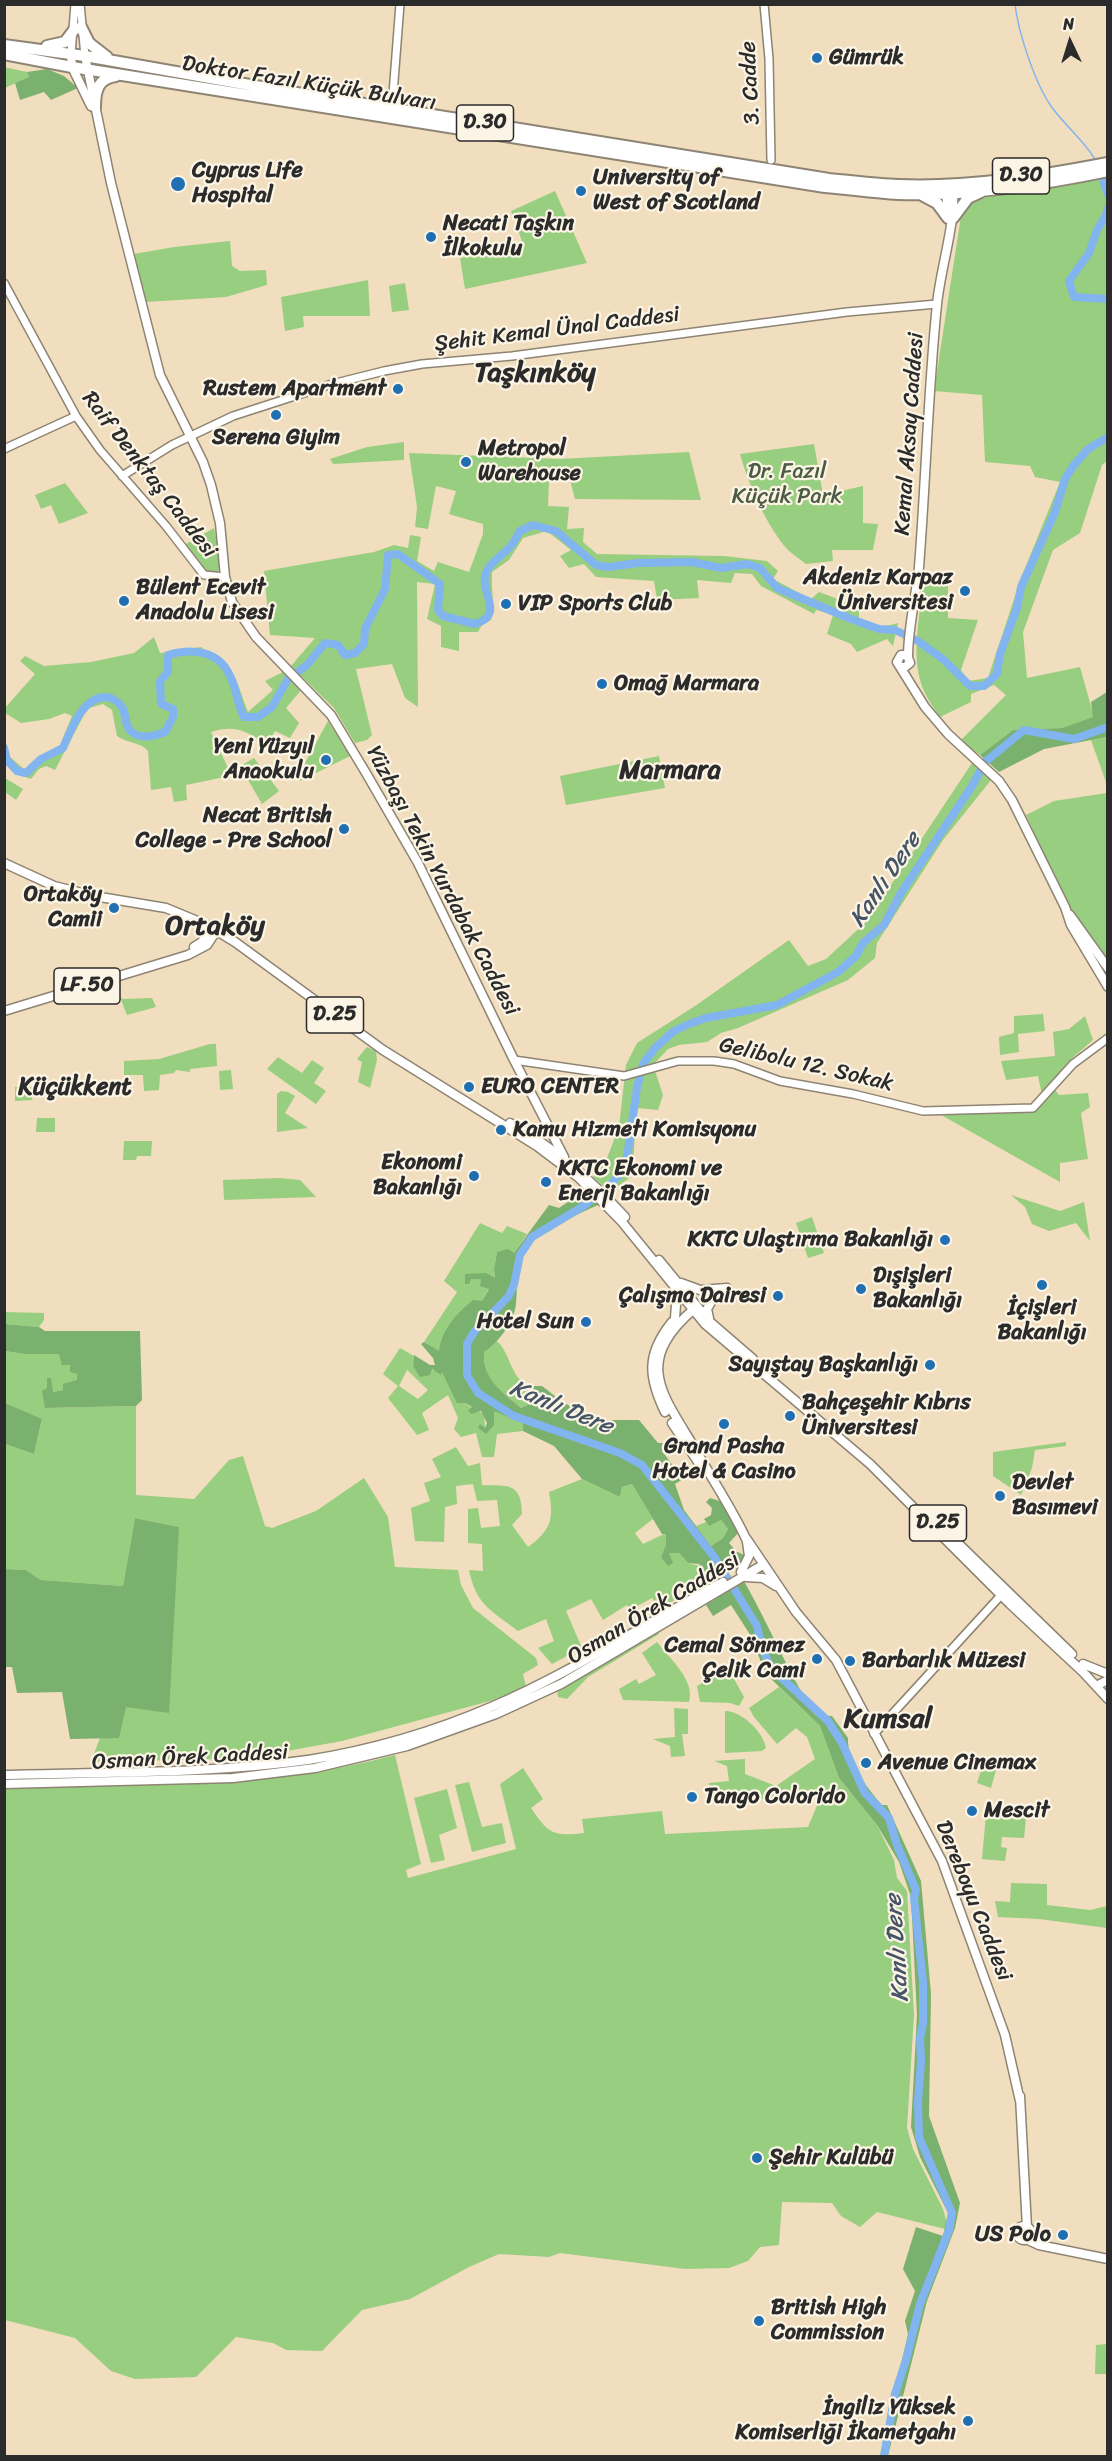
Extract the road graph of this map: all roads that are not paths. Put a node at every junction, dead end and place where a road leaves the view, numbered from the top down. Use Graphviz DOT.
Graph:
graph roads {
  1 [pos="75,4"];
  2 [pos="80,4"];
  3 [pos="400,4"];
  4 [pos="764,4"];
  5 [pos="77,28"];
  6 [pos="9,46"];
  7 [pos="4,54"];
  8 [pos="71,54"];
  9 [pos="85,56"];
  10 [pos="112,60"];
  11 [pos="72,67"];
  12 [pos="88,69"];
  13 [pos="128,75"];
  14 [pos="393,94"];
  15 [pos="381,106"];
  16 [pos="95,107"];
  17 [pos="399,109"];
  18 [pos="99,126"];
  19 [pos="771,160"];
  20 [pos="1107,166"];
  21 [pos="761,169"];
  22 [pos="1091,170"];
  23 [pos="783,172"];
  24 [pos="949,189"];
  25 [pos="990,189"];
  26 [pos="920,194"];
  27 [pos="951,218"];
  28 [pos="4,283"];
  29 [pos="937,304"];
  30 [pos="76,416"];
  31 [pos="190,435"];
  32 [pos="4,449"];
  33 [pos="122,476"];
  34 [pos="225,577"];
  35 [pos="4,857"];
  36 [pos="4,863"];
  37 [pos="1065,907"];
  38 [pos="215,927"];
  39 [pos="231,940"];
  40 [pos="210,942"];
  41 [pos="170,960"];
  42 [pos="1107,968"];
  43 [pos="1107,987"];
  44 [pos="4,1011"];
  45 [pos="1107,1038"];
  46 [pos="1104,1043"];
  47 [pos="514,1060"];
  48 [pos="545,1121"];
  49 [pos="539,1143"];
  50 [pos="564,1157"];
  51 [pos="580,1174"];
  52 [pos="677,1286"];
  53 [pos="727,1288"];
  54 [pos="714,1297"];
  55 [pos="693,1306"];
  56 [pos="677,1320"];
  57 [pos="707,1322"];
  58 [pos="746,1538"];
  59 [pos="761,1564"];
  60 [pos="740,1576"];
  61 [pos="720,1586"];
  62 [pos="776,1586"];
  63 [pos="1005,1595"];
  64 [pos="789,1601"];
  65 [pos="1083,1664"];
  66 [pos="1107,1674"];
  67 [pos="1103,1686"];
  68 [pos="1107,1699"];
  69 [pos="874,1734"];
  70 [pos="4,1775"];
  71 [pos="4,1784"];
  72 [pos="1107,2259"];
  1 -- 5 [label="street"];
  2 -- 5 [label="street"];
  3 -- 14 [label="street"];
  4 -- 19 [label="street, 3. Cadde"];
  5 -- 6 [label="highway"];
  5 -- 8 [label="street"];
  5 -- 9 [label="street"];
  5 -- 10 [label="highway"];
  6 -- 8 [label="highway, D.30"];
  7 -- 11 [label="highway, Doktor Fazıl Küçük Bulvarı / D.30"];
  8 -- 9 [label="highway, D.30"];
  8 -- 11 [label="main road"];
  9 -- 10 [label="highway, Doktor Fazıl Küçük Bulvarı / D.30"];
  9 -- 12 [label="main road"];
  10 -- 15 [label="highway, Doktor Fazıl Küçük Bulvarı / D.30"];
  11 -- 12 [label="highway, Doktor Fazıl Küçük Bulvarı / D.30"];
  11 -- 18 [label="main road"];
  12 -- 13 [label="highway, Doktor Fazıl Küçük Bulvarı / D.30"];
  12 -- 16 [label="main road"];
  13 -- 16 [label="highway"];
  13 -- 26 [label="highway, Doktor Fazıl Küçük Bulvarı / D.30"];
  14 -- 15 [label="street"];
  14 -- 17 [label="street"];
  15 -- 17 [label="highway, Doktor Fazıl Küçük Bulvarı / D.30"];
  16 -- 18 [label="main road"];
  17 -- 21 [label="highway, Doktor Fazıl Küçük Bulvarı / D.30"];
  18 -- 31 [label="main road, Yüzbaşı Tekin Yurdabak Caddesi"];
  19 -- 21 [label="street"];
  19 -- 23 [label="street"];
  20 -- 22 [label="highway, Doktor Fazıl Küçük Bulvarı / D.30"];
  21 -- 23 [label="highway, Doktor Fazıl Küçük Bulvarı / D.30"];
  22 -- 24 [label="highway, Doktor Fazıl Küçük Bulvarı / D.30"];
  22 -- 25 [label="highway, Doktor Fazıl Küçük Bulvarı / D.30"];
  23 -- 24 [label="highway, Doktor Fazıl Küçük Bulvarı / D.30"];
  24 -- 25 [label="highway, Doktor Fazıl Küçük Bulvarı / D.30"];
  24 -- 26 [label="highway, Doktor Fazıl Küçük Bulvarı / D.30"];
  24 -- 27 [label="main road, Kemal Aksay Caddesi"];
  25 -- 27 [label="highway"];
  26 -- 27 [label="highway"];
  27 -- 29 [label="main road, Kemal Aksay Caddesi"];
  28 -- 30 [label="street, Raif Denktaş Caddesi"];
  29 -- 31 [label="street, Şehit Kemal Ünal Caddesi"];
  29 -- 37 [label="main road, Kemal Aksay Caddesi"];
  30 -- 32 [label="street"];
  30 -- 33 [label="street, Raif Denktaş Caddesi"];
  31 -- 33 [label="street, Şehit Kemal Ünal Caddesi"];
  31 -- 34 [label="main road, Yüzbaşı Tekin Yurdabak Caddesi"];
  33 -- 34 [label="street, Raif Denktaş Caddesi"];
  34 -- 47 [label="main road, Yüzbaşı Tekin Yurdabak Caddesi"];
  35 -- 38 [label="main road, D.25"];
  36 -- 38 [label="main road, D.25"];
  37 -- 42 [label="main road"];
  37 -- 43 [label="main road"];
  38 -- 39 [label="main road, D.25"];
  38 -- 40 [label="main road"];
  38 -- 41 [label="main road, LF.50"];
  38 -- 49 [label="main road, D.25"];
  39 -- 40 [label="main road"];
  39 -- 49 [label="main road, D.25"];
  40 -- 41 [label="main road, LF.50"];
  41 -- 44 [label="main road, LF.50"];
  45 -- 46 [label="street, Gelibolu 12. Sokak"];
  46 -- 47 [label="street, Gelibolu 12. Sokak"];
  47 -- 48 [label="main road, Yüzbaşı Tekin Yurdabak Caddesi"];
  48 -- 49 [label="main road"];
  48 -- 50 [label="main road, Yüzbaşı Tekin Yurdabak Caddesi"];
  49 -- 50 [label="main road, D.25"];
  49 -- 51 [label="main road, D.25"];
  50 -- 51 [label="main road, D.25"];
  51 -- 52 [label="main road, D.25"];
  52 -- 53 [label="main road"];
  52 -- 55 [label="main road, D.25"];
  52 -- 56 [label="main road"];
  54 -- 57 [label="main road"];
  55 -- 56 [label="main road, Dereboyu Caddesi"];
  55 -- 57 [label="main road, D.25"];
  56 -- 57 [label="main road"];
  56 -- 58 [label="main road, Dereboyu Caddesi"];
  57 -- 63 [label="main road, D.25"];
  58 -- 59 [label="main road, Dereboyu Caddesi"];
  58 -- 60 [label="main road"];
  59 -- 60 [label="main road, Osman Örek Caddesi"];
  59 -- 62 [label="main road, Dereboyu Caddesi"];
  59 -- 64 [label="main road, Dereboyu Caddesi"];
  60 -- 61 [label="main road, Osman Örek Caddesi"];
  60 -- 62 [label="main road"];
  61 -- 70 [label="main road, Osman Örek Caddesi"];
  61 -- 71 [label="main road, Osman Örek Caddesi"];
  62 -- 64 [label="main road, Dereboyu Caddesi"];
  63 -- 65 [label="main road, D.25"];
  63 -- 67 [label="main road, D.25"];
  63 -- 69 [label="street"];
  64 -- 69 [label="main road, Dereboyu Caddesi"];
  65 -- 66 [label="main road"];
  65 -- 67 [label="main road, D.25"];
  67 -- 68 [label="main road, D.25"];
  69 -- 72 [label="main road, Dereboyu Caddesi"];
}
